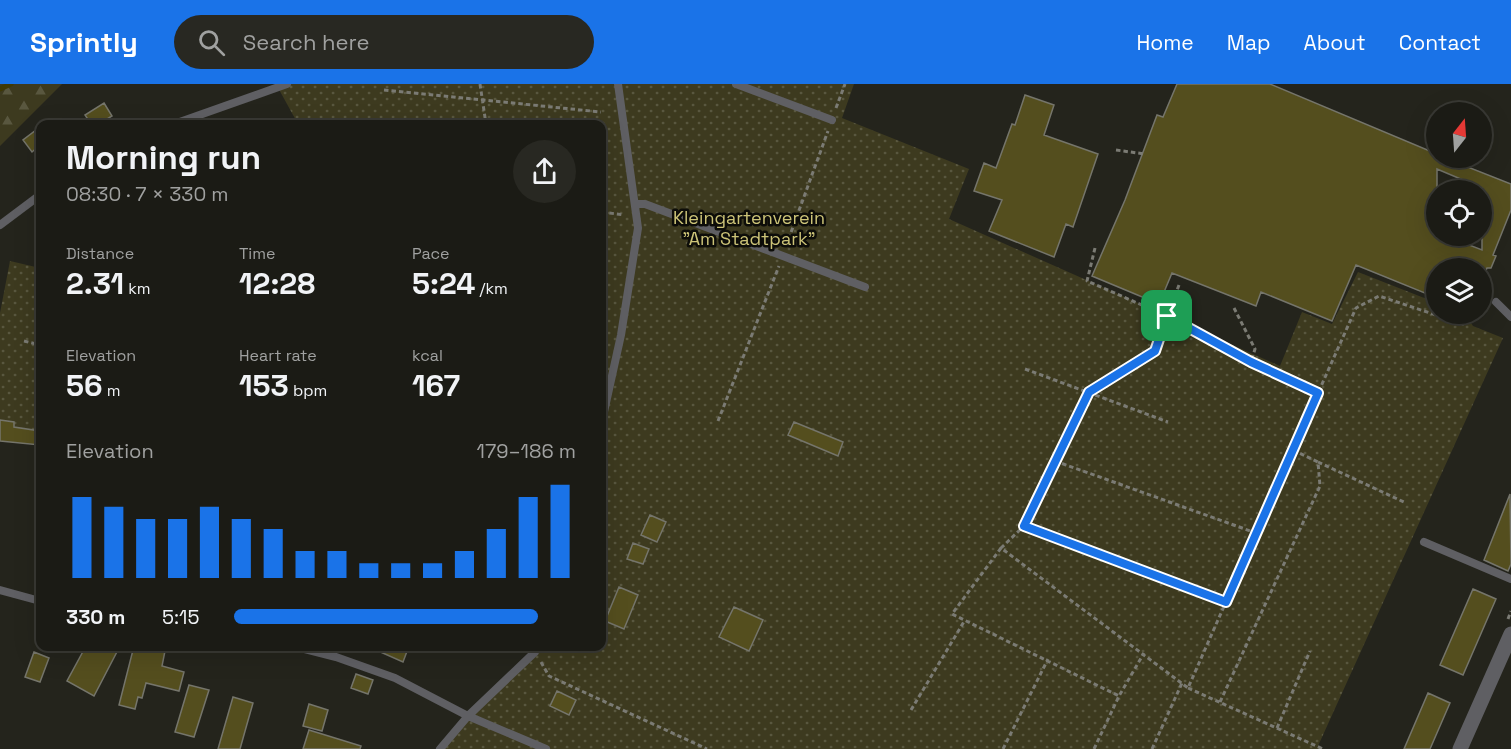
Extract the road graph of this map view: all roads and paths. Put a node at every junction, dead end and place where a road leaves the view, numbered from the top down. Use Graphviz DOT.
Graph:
graph roads {
  1 [pos="287,84"];
  2 [pos="480,84"];
  3 [pos="618,84"];
  4 [pos="736,84"];
  5 [pos="384,90"];
  6 [pos="483,102"];
  7 [pos="601,112"];
  8 [pos="185,120"];
  9 [pos="485,120"];
  10 [pos="832,120"];
  11 [pos="1116,150"];
  12 [pos="1144,154"];
  13 [pos="36,198"];
  14 [pos="635,204"];
  15 [pos="606,212"];
  16 [pos="637,216"];
  17 [pos="0,225"];
  18 [pos="1095,248"];
  19 [pos="1179,285"];
  20 [pos="865,287"];
  21 [pos="1496,302"];
  22 [pos="1234,308"];
  23 [pos="1426,312"];
  24 [pos="1167,316"];
  25 [pos="1511,317"];
  26 [pos="24,341"];
  27 [pos="36,344"];
  28 [pos="1251,362"];
  29 [pos="1025,369"];
  30 [pos="1089,392"];
  31 [pos="1318,393"];
  32 [pos="606,403"];
  33 [pos="1168,422"];
  34 [pos="1293,450"];
  35 [pos="1055,461"];
  36 [pos="1318,462"];
  37 [pos="1406,503"];
  38 [pos="1024,526"];
  39 [pos="1256,533"];
  40 [pos="1424,542"];
  41 [pos="1001,548"];
  42 [pos="1511,579"];
  43 [pos="0,590"];
  44 [pos="36,600"];
  45 [pos="1226,602"];
  46 [pos="965,620"];
  47 [pos="1511,634"];
  48 [pos="313,651"];
  49 [pos="534,651"];
  50 [pos="537,651"];
  51 [pos="1310,651"];
  52 [pos="1144,653"];
  53 [pos="1048,659"];
  54 [pos="1182,683"];
  55 [pos="1188,688"];
  56 [pos="1119,696"];
  57 [pos="1220,702"];
  58 [pos="911,710"];
  59 [pos="468,716"];
  60 [pos="1277,728"];
  61 [pos="440,749"];
  62 [pos="546,749"];
  63 [pos="707,749"];
  64 [pos="1003,749"];
  65 [pos="1094,749"];
  66 [pos="1152,749"];
  67 [pos="1323,749"];
  68 [pos="1460,749"];
  1 -- 8 [label="lane"];
  2 -- 6 [label="path"];
  3 -- 14 [label="lane"];
  4 -- 10 [label="lane"];
  5 -- 6 [label="path"];
  6 -- 7 [label="path"];
  6 -- 9 [label="path"];
  11 -- 12 [label="path"];
  13 -- 17 [label="lane"];
  14 -- 16 [label="lane"];
  14 -- 20 [label="lane"];
  15 -- 16 [label="path"];
  16 -- 32 [label="lane"];
  18 -- 24 [label="path"];
  19 -- 24 [label="path"];
  21 -- 25 [label="lane"];
  22 -- 28 [label="path"];
  23 -- 31 [label="path"];
  24 -- 28 [label="path"];
  24 -- 30 [label="path"];
  26 -- 27 [label="path"];
  28 -- 31 [label="path"];
  29 -- 30 [label="path"];
  30 -- 33 [label="path"];
  30 -- 35 [label="path"];
  31 -- 34 [label="path"];
  34 -- 36 [label="path"];
  34 -- 39 [label="path"];
  35 -- 38 [label="path"];
  35 -- 39 [label="path"];
  36 -- 37 [label="path"];
  36 -- 57 [label="path"];
  38 -- 41 [label="path"];
  38 -- 45 [label="path"];
  39 -- 45 [label="path"];
  40 -- 42 [label="lane"];
  41 -- 46 [label="path"];
  41 -- 52 [label="path"];
  43 -- 44 [label="lane"];
  45 -- 55 [label="path"];
  46 -- 53 [label="path"];
  46 -- 58 [label="path"];
  47 -- 68 [label="street"];
  48 -- 59 [label="lane"];
  49 -- 59 [label="lane"];
  50 -- 63 [label="path"];
  51 -- 60 [label="path"];
  52 -- 54 [label="path"];
  52 -- 56 [label="path"];
  53 -- 56 [label="path"];
  53 -- 64 [label="path"];
  54 -- 55 [label="path"];
  54 -- 66 [label="path"];
  55 -- 57 [label="path"];
  56 -- 65 [label="path"];
  57 -- 60 [label="path"];
  59 -- 61 [label="lane"];
  59 -- 62 [label="lane"];
  60 -- 67 [label="path"];
}
